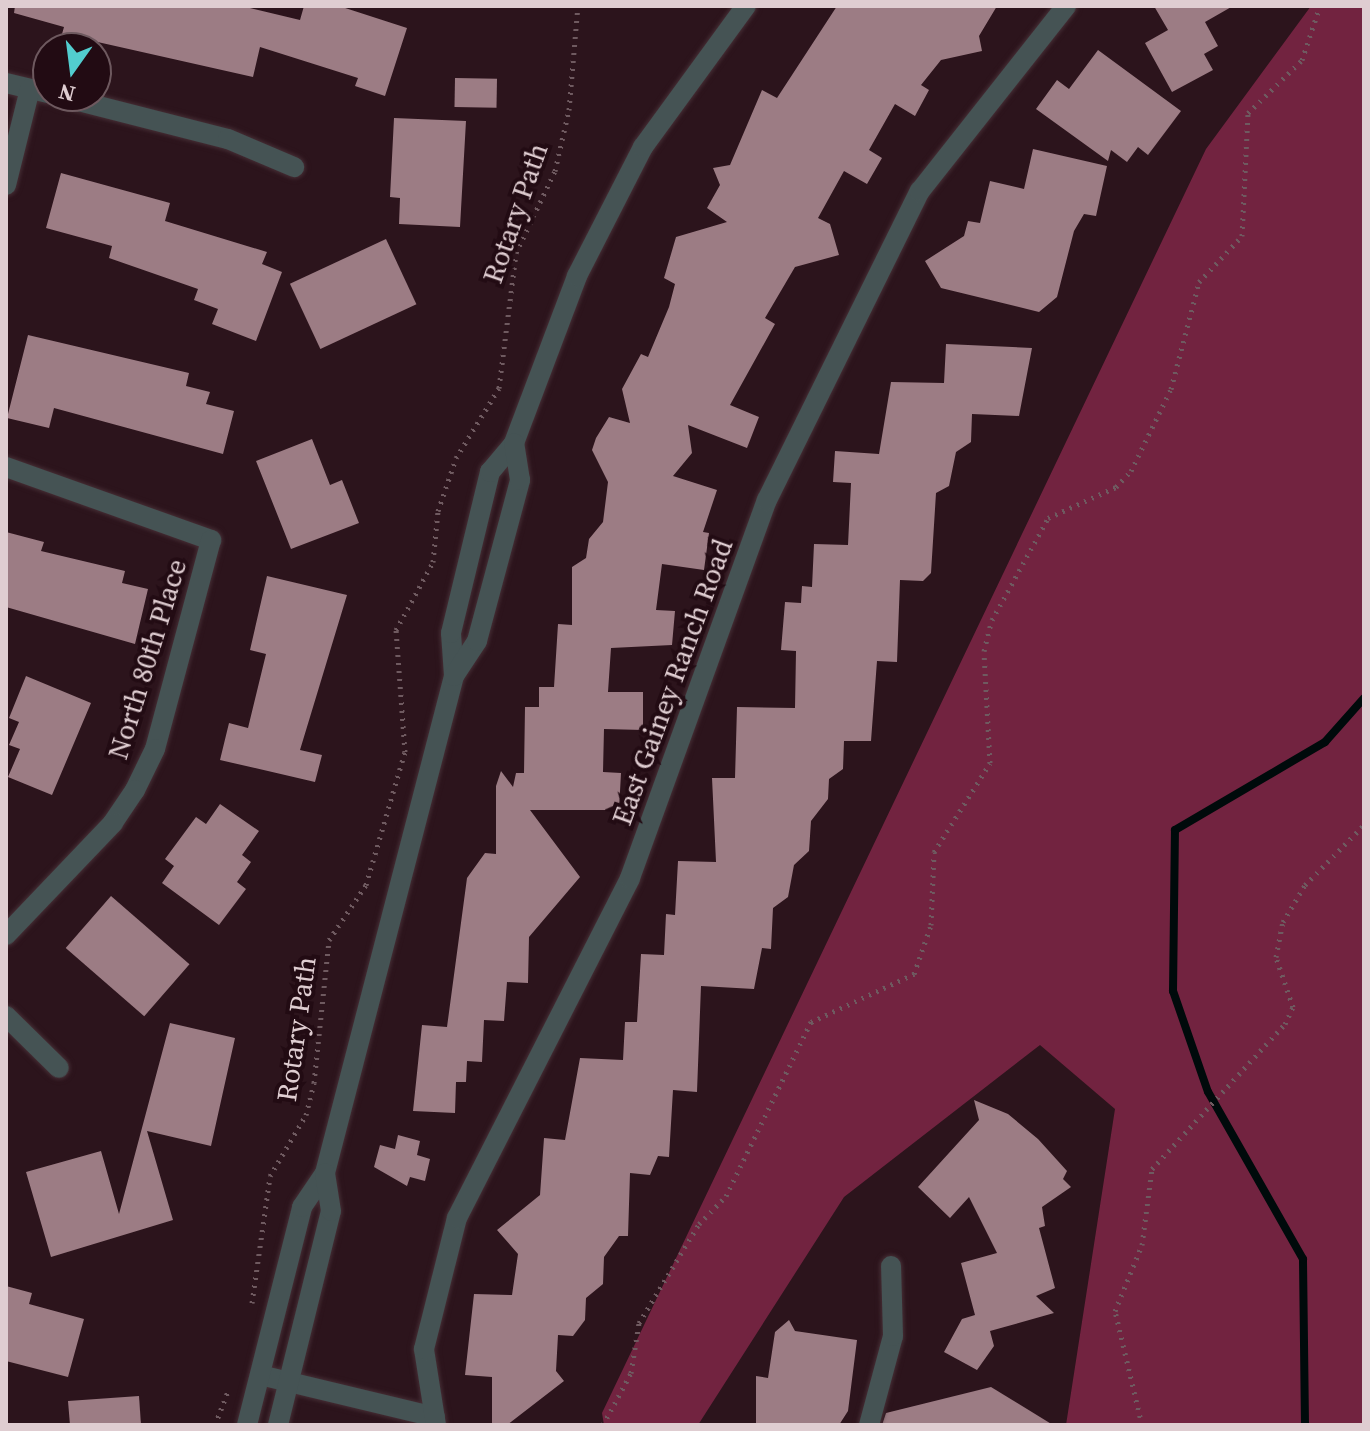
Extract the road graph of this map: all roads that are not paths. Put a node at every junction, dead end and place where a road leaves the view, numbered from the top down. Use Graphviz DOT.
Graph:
graph roads {
  1 [pos="746,6"];
  2 [pos="1066,6"];
  3 [pos="6,83"];
  4 [pos="32,89"];
  5 [pos="112,109"];
  6 [pos="32,111"];
  7 [pos="294,167"];
  8 [pos="6,185"];
  9 [pos="514,443"];
  10 [pos="6,467"];
  11 [pos="454,676"];
  12 [pos="6,935"];
  13 [pos="6,1016"];
  14 [pos="59,1068"];
  15 [pos="325,1173"];
  16 [pos="891,1266"];
  17 [pos="260,1375"];
  18 [pos="289,1383"];
  19 [pos="435,1421"];
  20 [pos="248,1422"];
  21 [pos="277,1425"];
  22 [pos="869,1425"];
  1 -- 9 [label="street"];
  2 -- 19 [label="street, East Gainey Ranch Road"];
  3 -- 4 [label="street"];
  5 -- 7 [label="street"];
  6 -- 8 [label="street"];
  9 -- 11 [label="street"];
  9 -- 11 [label="street"];
  10 -- 12 [label="street, North 80th Place"];
  11 -- 15 [label="street"];
  13 -- 14 [label="street"];
  15 -- 17 [label="street"];
  15 -- 18 [label="street"];
  16 -- 22 [label="street"];
  17 -- 18 [label="street, East Gainey Ranch Road"];
  17 -- 20 [label="street"];
  18 -- 19 [label="street, East Gainey Ranch Road"];
  18 -- 21 [label="street"];
  20 -- 21 [label="street"];
}
